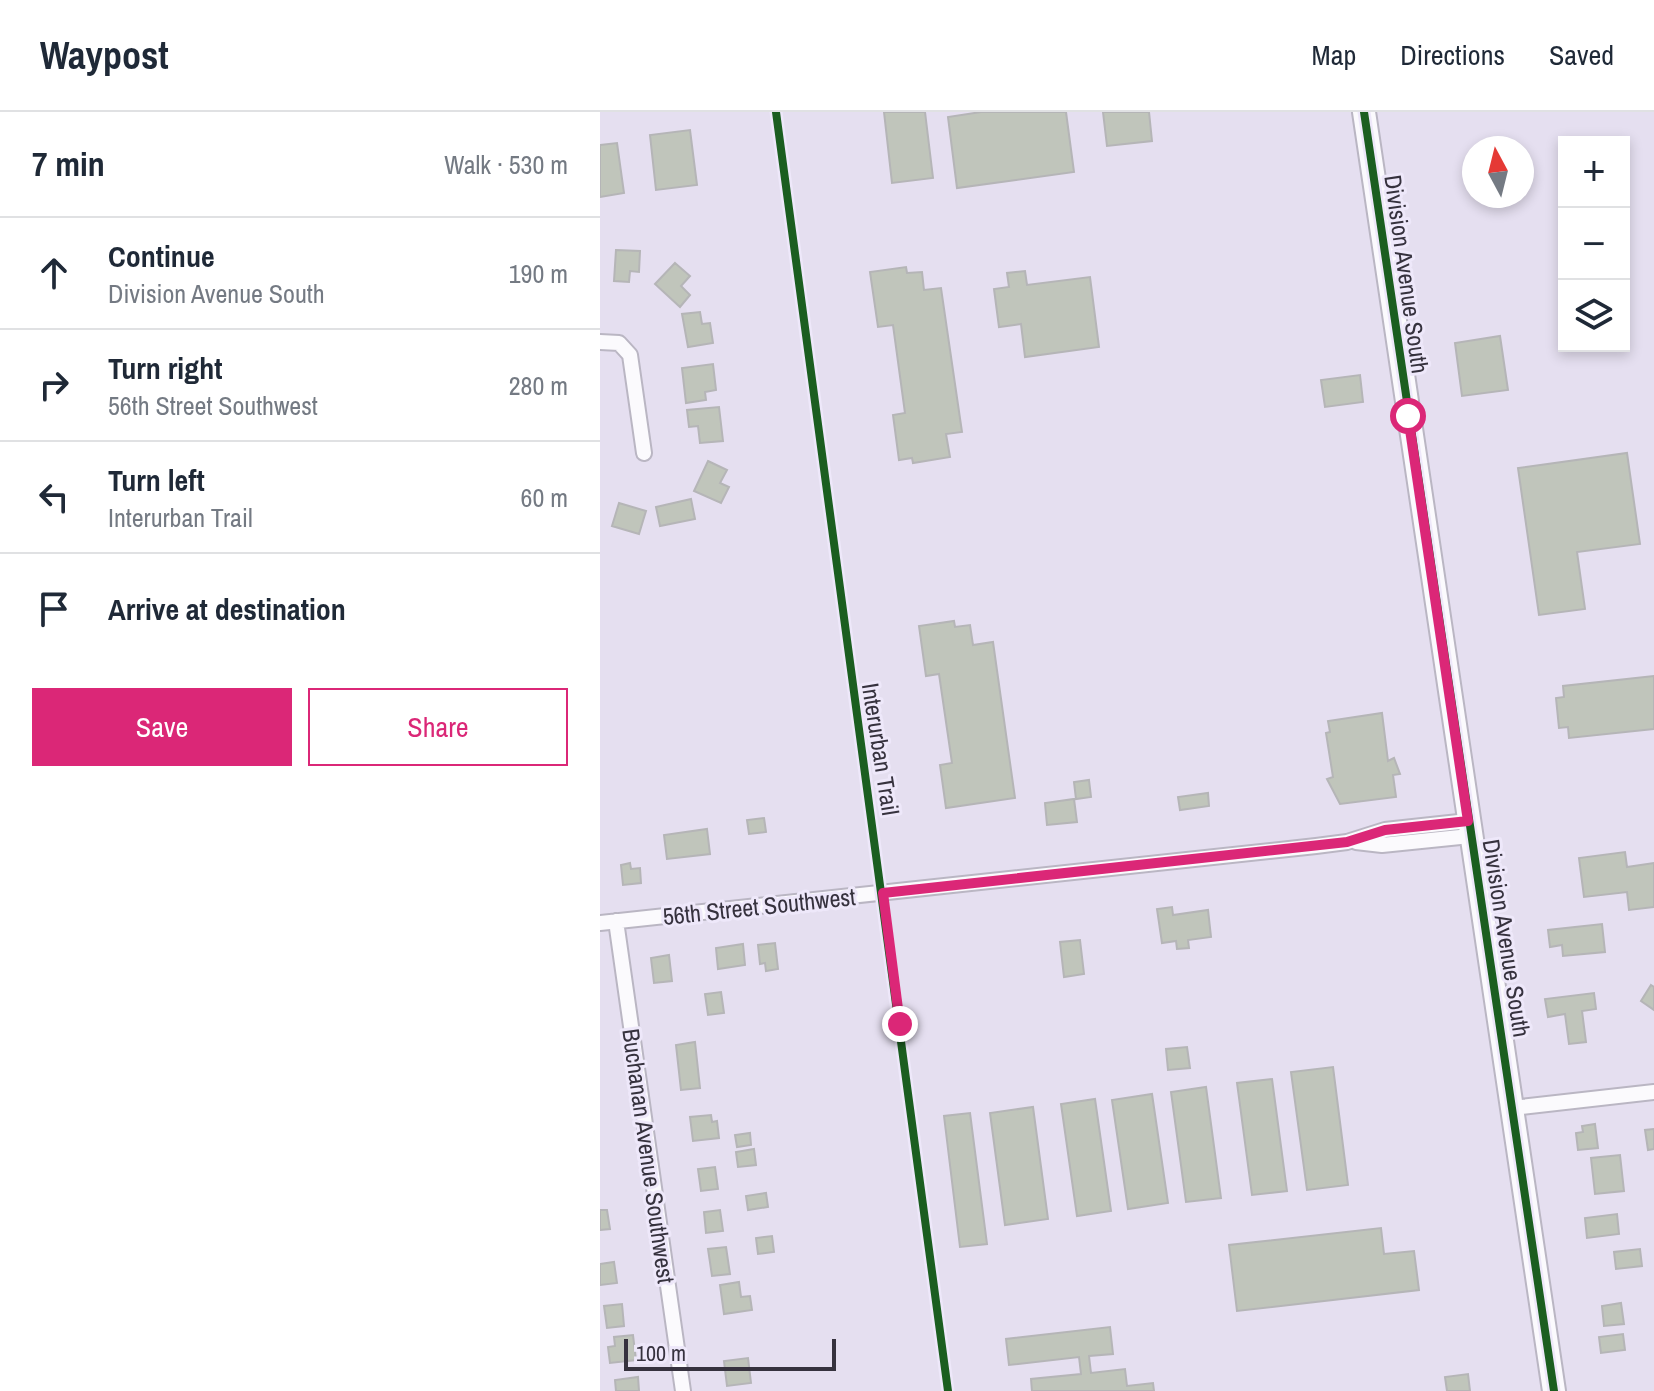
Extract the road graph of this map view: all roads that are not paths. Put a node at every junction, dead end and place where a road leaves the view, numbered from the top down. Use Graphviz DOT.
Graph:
graph roads {
  1 [pos="1364,112"];
  2 [pos="600,342"];
  3 [pos="644,453"];
  4 [pos="1469,828"];
  5 [pos="616,921"];
  6 [pos="600,923"];
  7 [pos="1654,1092"];
  8 [pos="1512,1108"];
  9 [pos="683,1391"];
  10 [pos="1554,1391"];
  1 -- 4 [label="main road, Division Avenue South"];
  2 -- 3 [label="street"];
  4 -- 5 [label="street, 56th Street Southwest"];
  4 -- 8 [label="main road, Division Avenue South"];
  5 -- 6 [label="street, 56th Street Southwest"];
  5 -- 9 [label="street, Buchanan Avenue Southwest"];
  7 -- 8 [label="street"];
  8 -- 10 [label="main road, Division Avenue South"];
}
